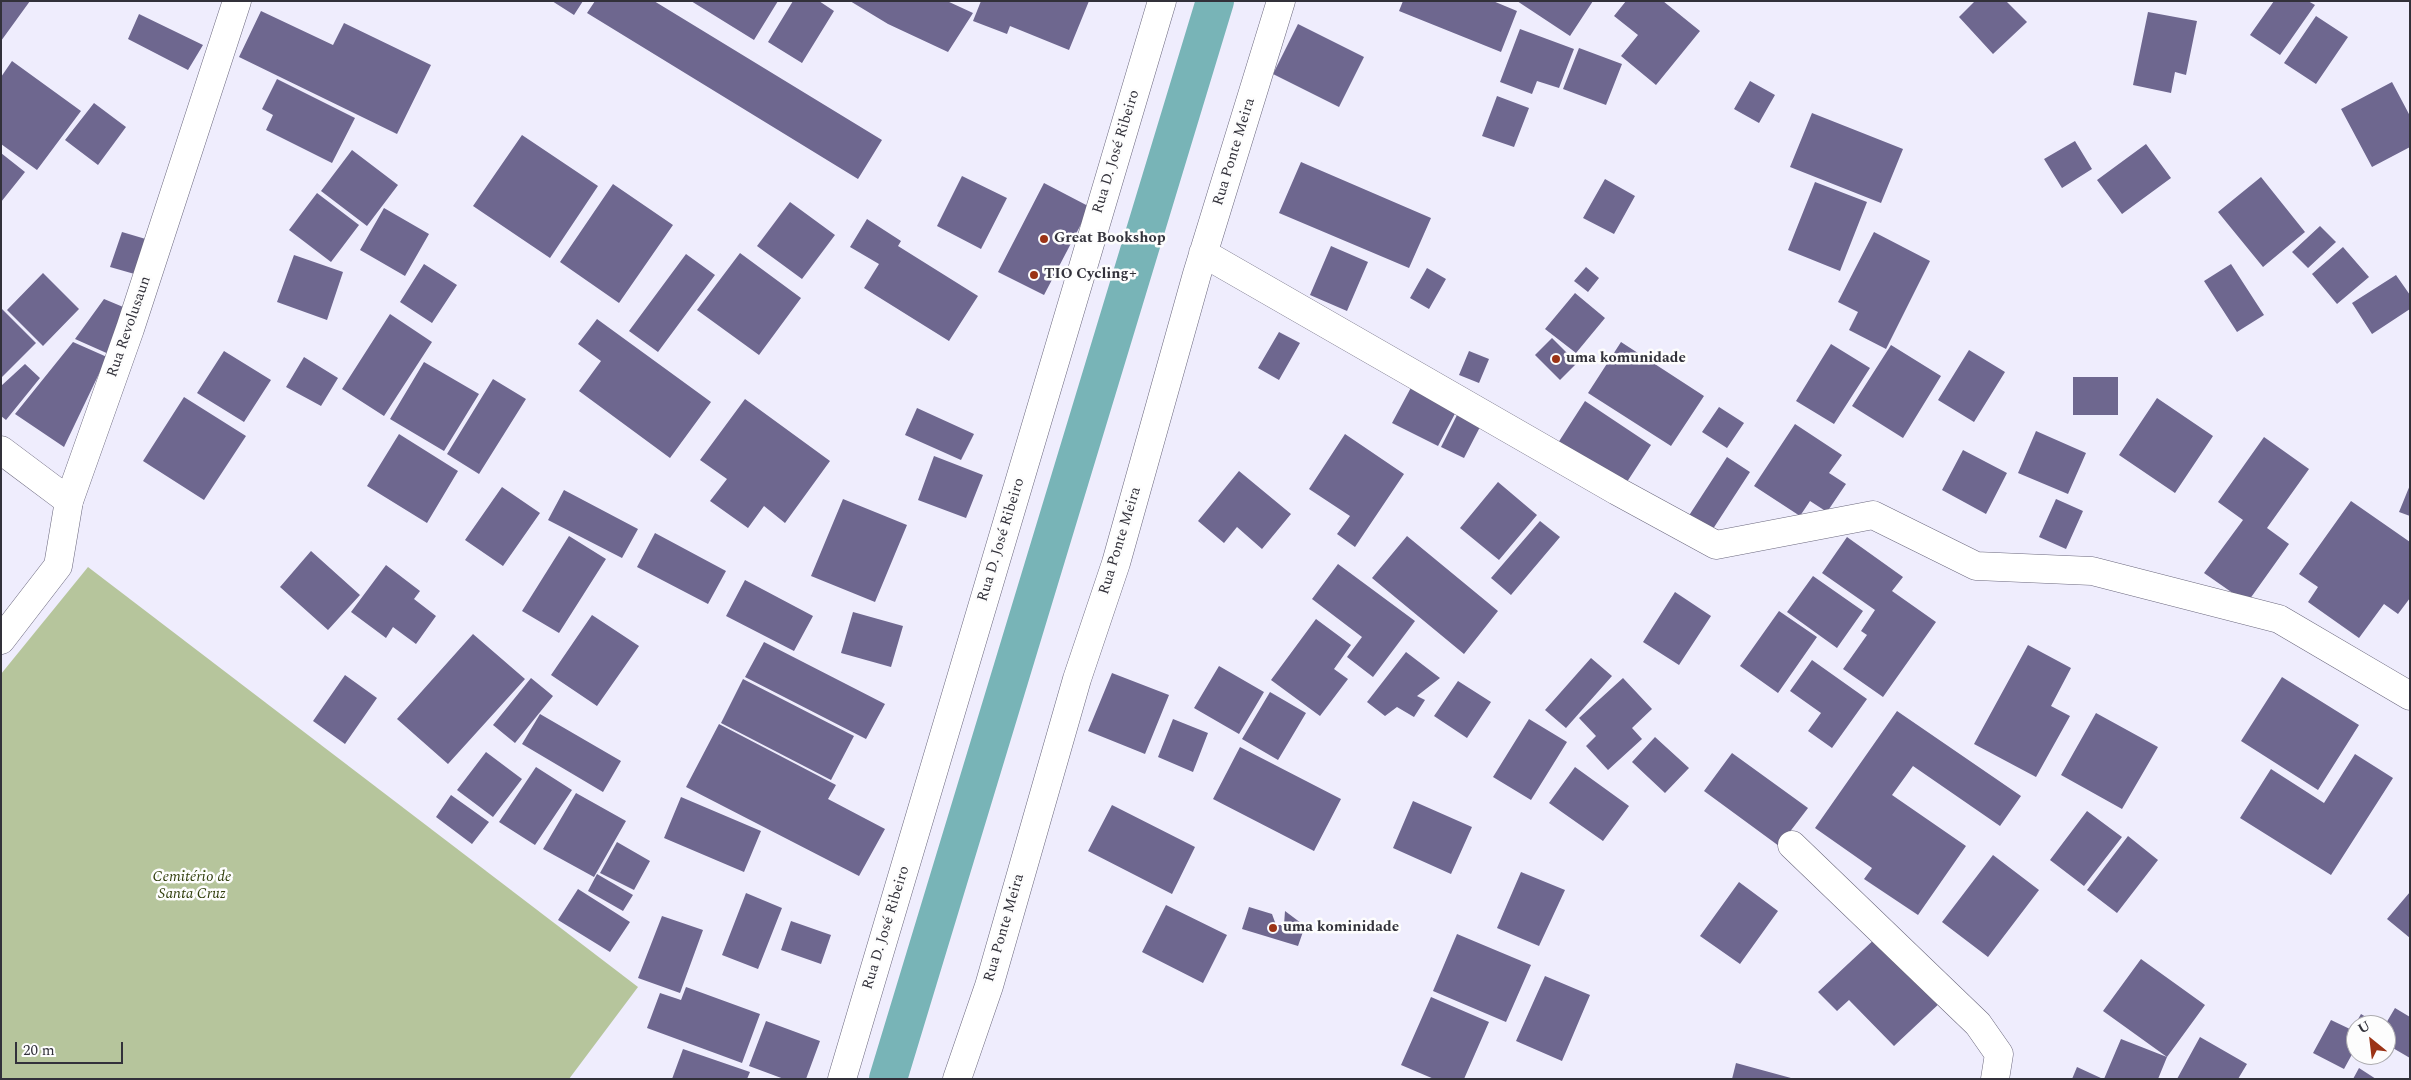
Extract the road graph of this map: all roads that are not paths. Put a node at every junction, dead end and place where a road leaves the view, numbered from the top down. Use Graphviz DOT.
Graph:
graph roads {
  1 [pos="237,1"];
  2 [pos="1162,1"];
  3 [pos="1281,1"];
  4 [pos="1203,253"];
  5 [pos="1,450"];
  6 [pos="69,501"];
  7 [pos="1,640"];
  8 [pos="2410,696"];
  9 [pos="1792,845"];
  10 [pos="842,1079"];
  11 [pos="957,1079"];
  12 [pos="1995,1079"];
  1 -- 6 [label="street, Rua Revolusaun"];
  2 -- 10 [label="street, Rua D. José Ribeiro"];
  3 -- 4 [label="street, Rua Ponte Meira"];
  4 -- 8 [label="street"];
  4 -- 11 [label="street, Rua Ponte Meira"];
  5 -- 6 [label="street"];
  6 -- 7 [label="street, Rua Revolusaun"];
  9 -- 12 [label="street"];
}
